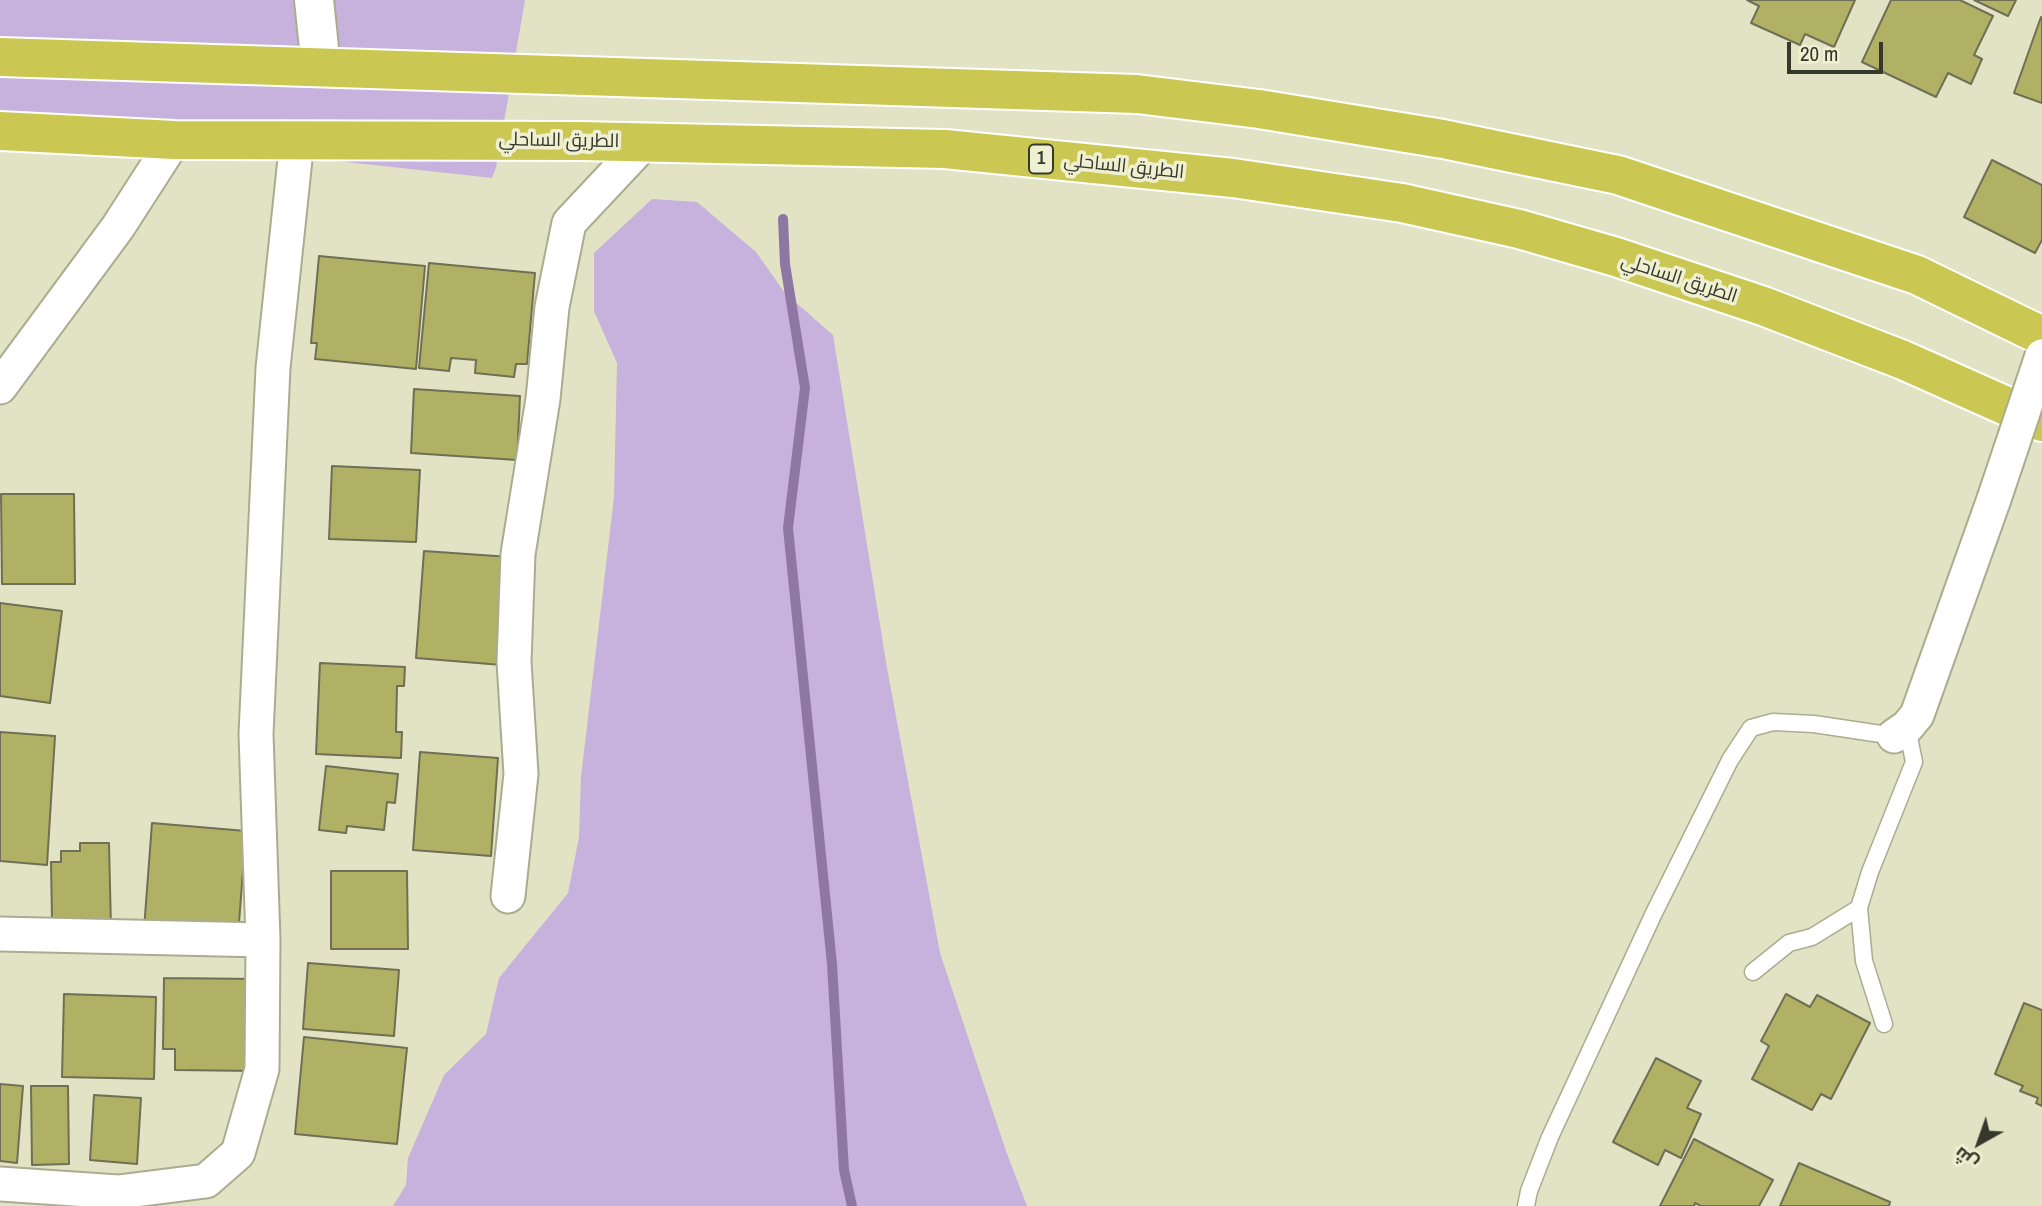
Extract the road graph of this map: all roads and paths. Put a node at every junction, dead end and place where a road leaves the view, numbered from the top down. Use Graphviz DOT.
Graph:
graph roads {
  1 [pos="314,0"];
  2 [pos="0,57"];
  3 [pos="321,67"];
  4 [pos="0,131"];
  5 [pos="174,140"];
  6 [pos="297,140"];
  7 [pos="645,142"];
  8 [pos="2042,335"];
  9 [pos="2042,356"];
  10 [pos="0,387"];
  11 [pos="2042,422"];
  12 [pos="1900,732"];
  13 [pos="508,896"];
  14 [pos="1859,908"];
  15 [pos="0,934"];
  16 [pos="263,940"];
  17 [pos="1753,972"];
  18 [pos="1884,1024"];
  19 [pos="0,1184"];
  20 [pos="1527,1206"];
  1 -- 3 [label="street"];
  2 -- 3 [label="highway"];
  3 -- 8 [label="highway"];
  4 -- 5 [label="highway, الطريق الساحلي / 1"];
  5 -- 6 [label="highway, الطريق الساحلي / 1"];
  5 -- 10 [label="street"];
  6 -- 7 [label="highway, الطريق الساحلي / 1"];
  6 -- 16 [label="street"];
  7 -- 11 [label="highway, الطريق الساحلي / 1"];
  7 -- 13 [label="street"];
  9 -- 12 [label="street, bridge"];
  12 -- 14 [label="lane"];
  12 -- 20 [label="lane"];
  14 -- 17 [label="lane"];
  14 -- 18 [label="lane"];
  15 -- 16 [label="street"];
  16 -- 19 [label="street"];
}
